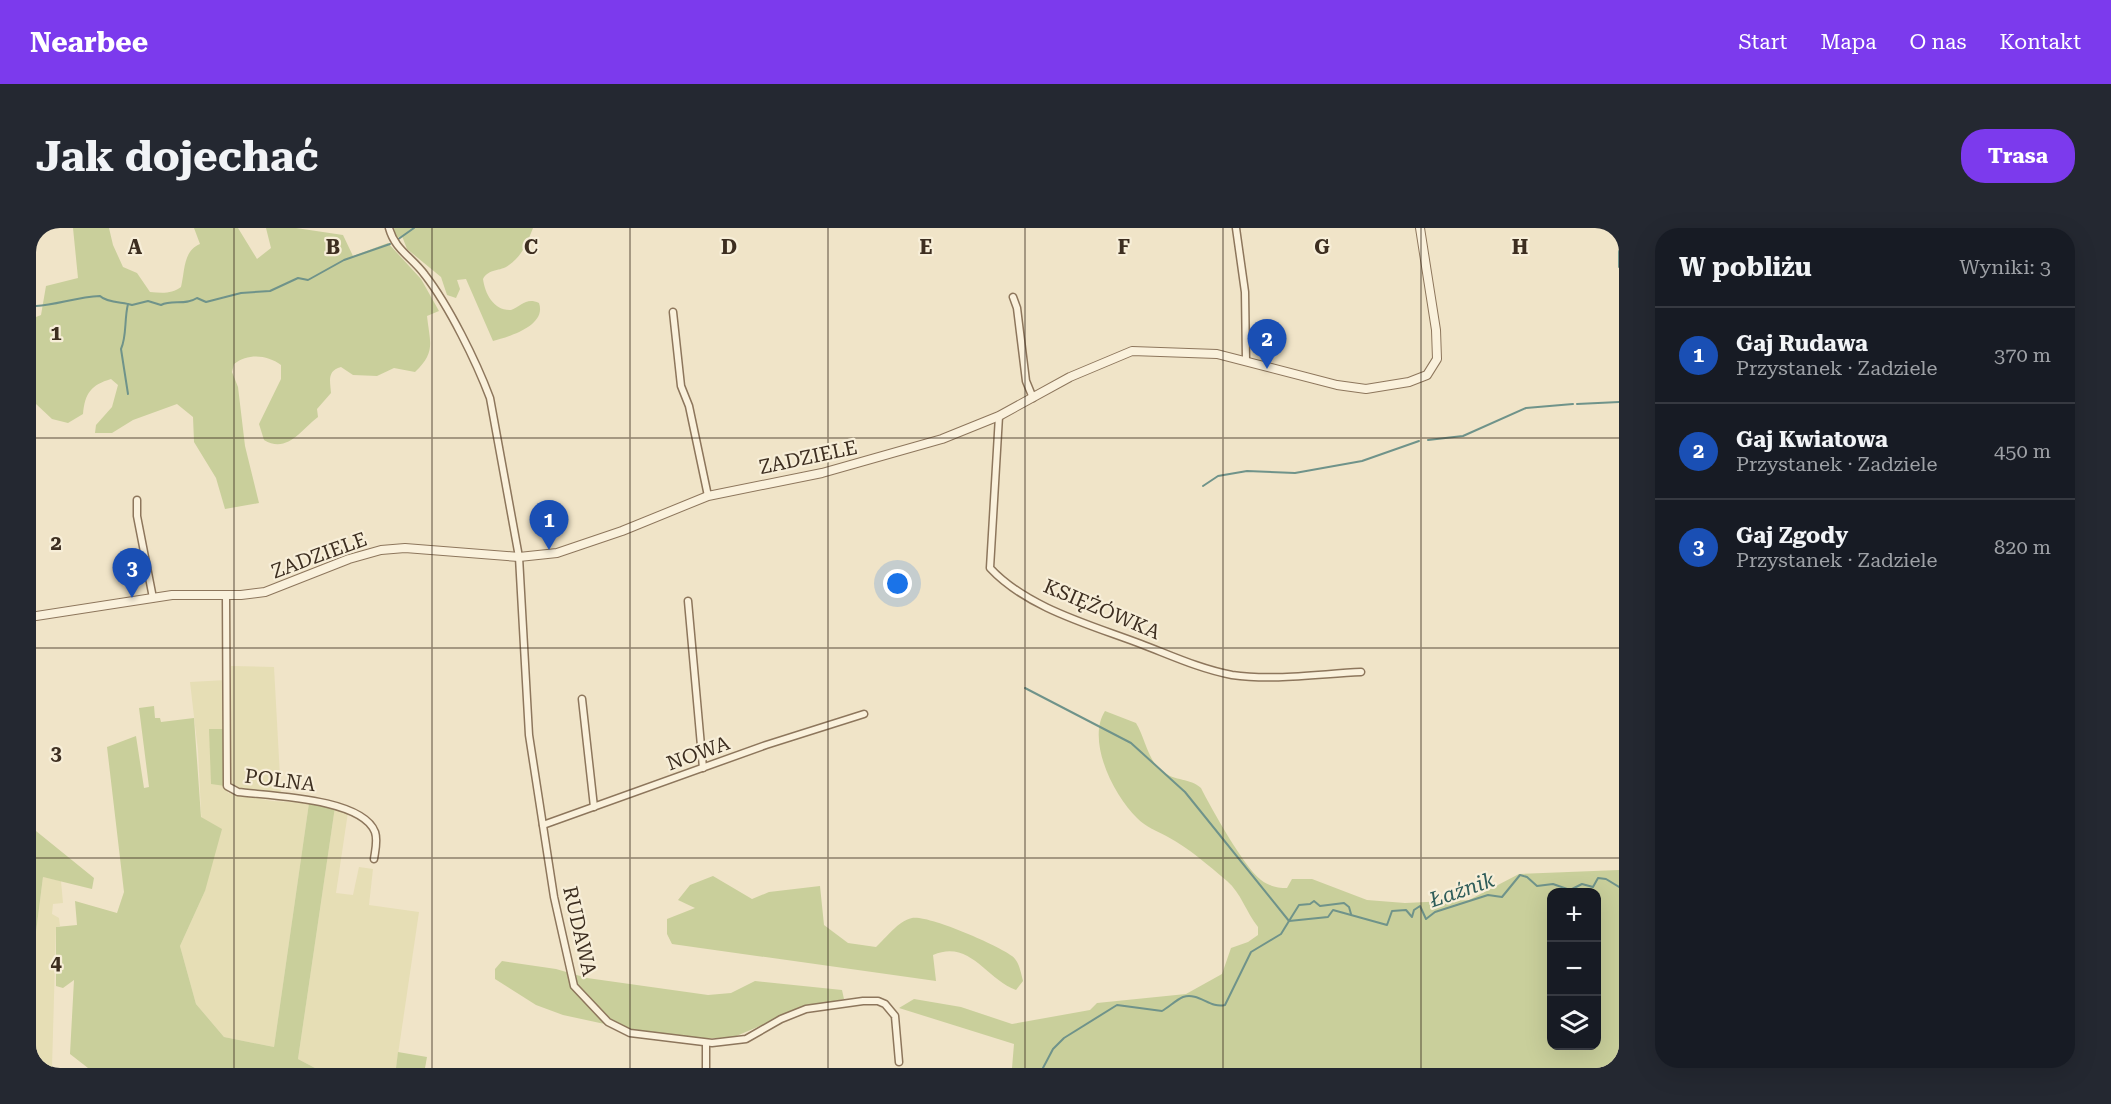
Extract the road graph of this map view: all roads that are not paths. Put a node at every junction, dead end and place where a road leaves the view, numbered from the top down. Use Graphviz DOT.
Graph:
graph roads {
  1 [pos="389,228"];
  2 [pos="1236,228"];
  3 [pos="1420,228"];
  4 [pos="1013,297"];
  5 [pos="673,312"];
  6 [pos="1246,360"];
  7 [pos="1033,398"];
  8 [pos="999,416"];
  9 [pos="708,496"];
  10 [pos="137,500"];
  11 [pos="519,557"];
  12 [pos="226,595"];
  13 [pos="153,598"];
  14 [pos="688,601"];
  15 [pos="36,616"];
  16 [pos="1361,672"];
  17 [pos="582,699"];
  18 [pos="864,714"];
  19 [pos="703,768"];
  20 [pos="594,807"];
  21 [pos="543,825"];
  22 [pos="374,860"];
  23 [pos="706,1043"];
  24 [pos="899,1062"];
  25 [pos="706,1068"];
  1 -- 11 [label="street, RUDAWA"];
  2 -- 6 [label="street"];
  3 -- 6 [label="street, ZADZIELE"];
  4 -- 7 [label="street"];
  5 -- 9 [label="street"];
  6 -- 7 [label="street, ZADZIELE"];
  7 -- 8 [label="street, ZADZIELE"];
  8 -- 9 [label="street, ZADZIELE"];
  8 -- 16 [label="street, KSIĘŻÓWKA"];
  9 -- 11 [label="street, ZADZIELE"];
  10 -- 13 [label="street"];
  11 -- 12 [label="street, ZADZIELE"];
  11 -- 21 [label="street, RUDAWA"];
  12 -- 13 [label="street, ZADZIELE"];
  12 -- 22 [label="street, POLNA"];
  13 -- 15 [label="street, ZADZIELE"];
  14 -- 19 [label="street"];
  17 -- 20 [label="street"];
  18 -- 19 [label="street, NOWA"];
  19 -- 20 [label="street, NOWA"];
  20 -- 21 [label="street, NOWA"];
  21 -- 23 [label="street, RUDAWA"];
  23 -- 24 [label="street, RUDAWA"];
  23 -- 25 [label="street"];
}
